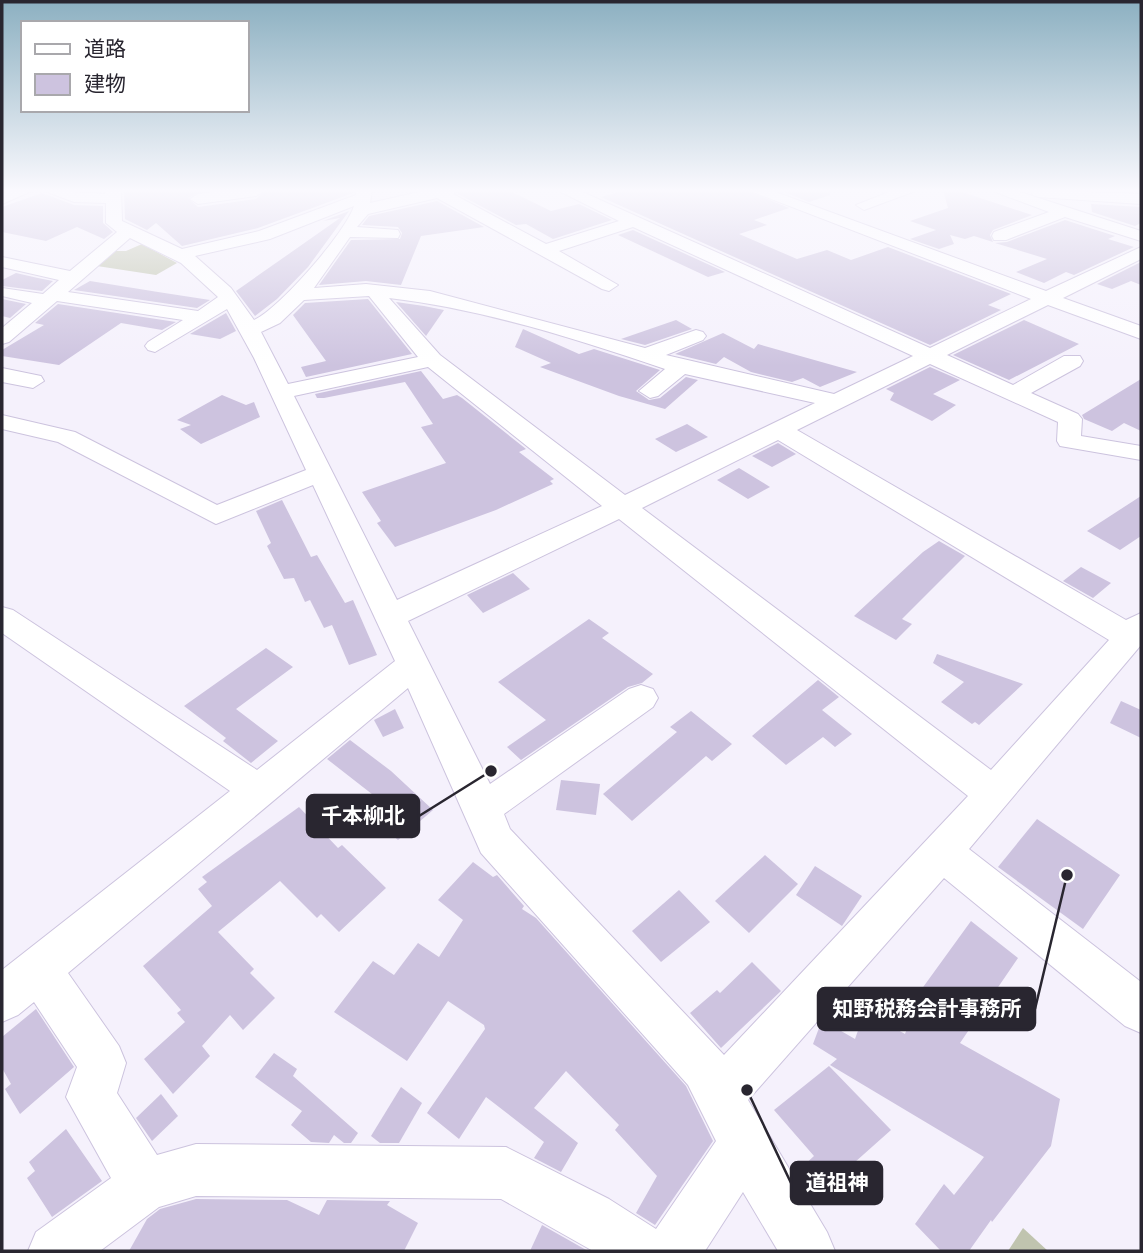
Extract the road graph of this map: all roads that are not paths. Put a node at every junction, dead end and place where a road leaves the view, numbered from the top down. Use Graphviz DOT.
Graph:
graph roads {
  1 [pos="107,248"];
  2 [pos="165,248"];
  3 [pos="207,248"];
  4 [pos="334,248"];
  5 [pos="549,248"];
  6 [pos="692,248"];
  7 [pos="914,248"];
  8 [pos="544,250"];
  9 [pos="179,255"];
  10 [pos="1135,260"];
  11 [pos="2,262"];
  12 [pos="73,277"];
  13 [pos="609,285"];
  14 [pos="8,292"];
  15 [pos="379,292"];
  16 [pos="299,295"];
  17 [pos="54,297"];
  18 [pos="1048,298"];
  19 [pos="229,299"];
  20 [pos="202,317"];
  21 [pos="250,330"];
  22 [pos="1141,332"];
  23 [pos="696,336"];
  24 [pos="2,338"];
  25 [pos="155,346"];
  26 [pos="638,353"];
  27 [pos="928,355"];
  28 [pos="432,360"];
  29 [pos="1072,361"];
  30 [pos="774,364"];
  31 [pos="681,367"];
  32 [pos="607,369"];
  33 [pos="2,375"];
  34 [pos="734,380"];
  35 [pos="33,381"];
  36 [pos="650,391"];
  37 [pos="281,392"];
  38 [pos="1013,394"];
  39 [pos="836,401"];
  40 [pos="2,422"];
  41 [pos="779,430"];
  42 [pos="1141,453"];
  43 [pos="320,474"];
  44 [pos="624,506"];
  45 [pos="388,617"];
  46 [pos="2,618"];
  47 [pos="1135,630"];
  48 [pos="412,666"];
  49 [pos="641,698"];
  50 [pos="258,790"];
  51 [pos="994,794"];
  52 [pos="482,806"];
  53 [pos="942,852"];
  54 [pos="38,969"];
  55 [pos="2,999"];
  56 [pos="1141,1010"];
  57 [pos="721,1094"];
  58 [pos="744,1144"];
  59 [pos="145,1185"];
  60 [pos="55,1251"];
  61 [pos="641,1251"];
  62 [pos="673,1251"];
  63 [pos="808,1251"];
  1 -- 12 [label="street"];
  2 -- 9 [label="street"];
  3 -- 9 [label="street"];
  4 -- 16 [label="street"];
  5 -- 8 [label="street"];
  6 -- 27 [label="street"];
  7 -- 18 [label="street"];
  8 -- 13 [label="street"];
  9 -- 19 [label="street"];
  10 -- 18 [label="street"];
  11 -- 12 [label="street"];
  12 -- 17 [label="street"];
  14 -- 17 [label="street"];
  15 -- 16 [label="street"];
  15 -- 26 [label="street"];
  15 -- 28 [label="street"];
  16 -- 21 [label="street"];
  17 -- 20 [label="street"];
  17 -- 24 [label="street"];
  18 -- 22 [label="street"];
  18 -- 27 [label="street"];
  19 -- 20 [label="street"];
  19 -- 21 [label="street"];
  20 -- 25 [label="street"];
  21 -- 37 [label="street"];
  23 -- 26 [label="street"];
  26 -- 31 [label="street"];
  26 -- 32 [label="street"];
  27 -- 38 [label="street"];
  27 -- 39 [label="street"];
  28 -- 37 [label="street"];
  28 -- 44 [label="street"];
  29 -- 38 [label="street"];
  30 -- 34 [label="street"];
  31 -- 34 [label="street"];
  31 -- 36 [label="street"];
  33 -- 35 [label="street"];
  34 -- 39 [label="street"];
  37 -- 43 [label="street"];
  38 -- 42 [label="street"];
  39 -- 41 [label="street"];
  40 -- 43 [label="street"];
  41 -- 44 [label="street"];
  41 -- 47 [label="street"];
  43 -- 45 [label="street"];
  44 -- 45 [label="street"];
  44 -- 51 [label="street"];
  45 -- 48 [label="street"];
  46 -- 50 [label="street"];
  47 -- 51 [label="street"];
  48 -- 50 [label="street"];
  48 -- 52 [label="street"];
  49 -- 52 [label="street"];
  50 -- 54 [label="street"];
  51 -- 53 [label="street"];
  52 -- 57 [label="street"];
  53 -- 56 [label="street"];
  53 -- 57 [label="street"];
  54 -- 55 [label="street"];
  54 -- 59 [label="street"];
  57 -- 58 [label="street"];
  58 -- 62 [label="street"];
  58 -- 63 [label="street"];
  59 -- 60 [label="street"];
  59 -- 61 [label="street"];
}
